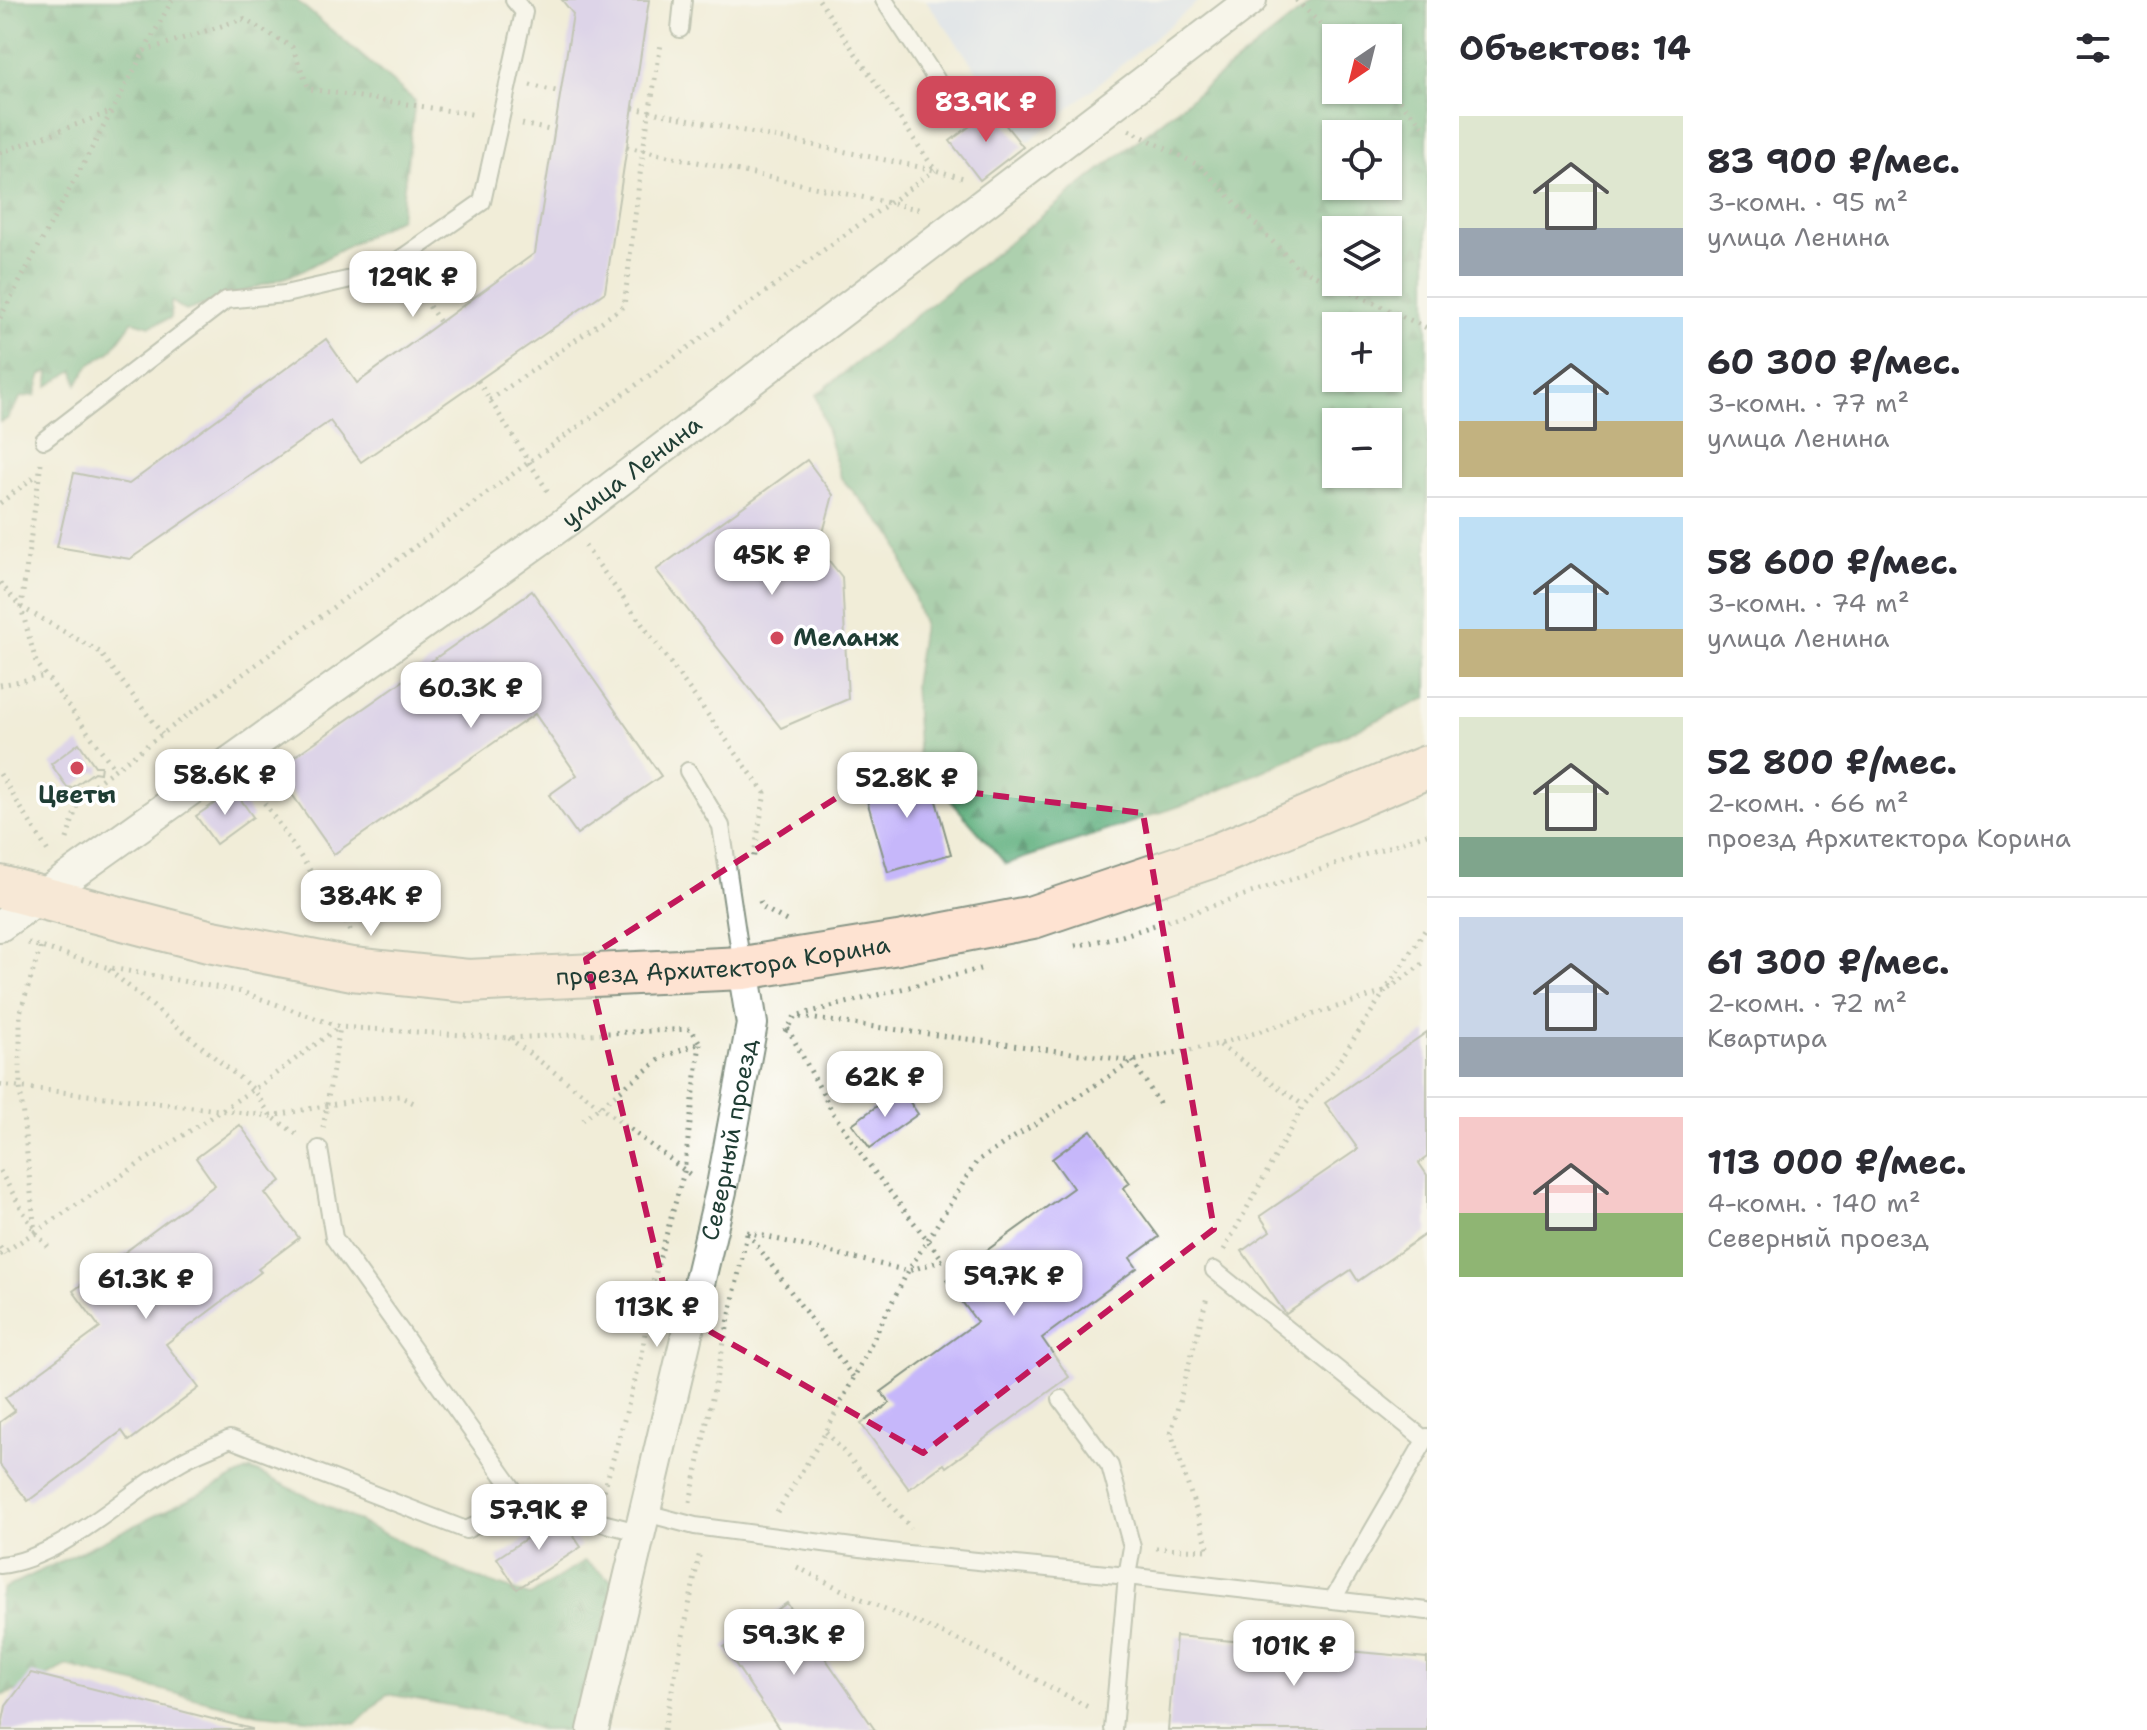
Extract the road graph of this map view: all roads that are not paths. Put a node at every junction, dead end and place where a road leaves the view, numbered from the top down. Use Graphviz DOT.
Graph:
graph roads {
  1 [pos="514,0"];
  2 [pos="683,0"];
  3 [pos="884,0"];
  4 [pos="1251,0"];
  5 [pos="680,29"];
  6 [pos="936,79"];
  7 [pos="44,440"];
  8 [pos="1427,767"];
  9 [pos="688,771"];
  10 [pos="37,886"];
  11 [pos="0,926"];
  12 [pos="743,968"];
  13 [pos="319,1149"];
  14 [pos="1214,1270"];
  15 [pos="1061,1399"];
  16 [pos="1426,1439"];
  17 [pos="523,1503"];
  18 [pos="644,1523"];
  19 [pos="0,1565"];
  20 [pos="1127,1576"];
  21 [pos="1333,1599"];
  22 [pos="1427,1611"];
  23 [pos="1113,1729"];
  24 [pos="593,1730"];
  1 -- 7 [label="lane"];
  2 -- 5 [label="lane"];
  3 -- 6 [label="lane"];
  4 -- 10 [label="street, улица Ленина"];
  8 -- 12 [label="street, проезд Архитектора Корина"];
  9 -- 12 [label="lane"];
  10 -- 11 [label="street, улица Ленина"];
  10 -- 12 [label="street, проезд Архитектора Корина"];
  12 -- 18 [label="street, Северный проезд"];
  13 -- 17 [label="lane"];
  14 -- 16 [label="lane"];
  15 -- 20 [label="lane"];
  16 -- 21 [label="lane"];
  17 -- 18 [label="lane"];
  17 -- 19 [label="lane"];
  18 -- 20 [label="lane"];
  18 -- 24 [label="street, Северный проезд"];
  20 -- 21 [label="lane"];
  20 -- 23 [label="lane"];
  21 -- 22 [label="lane"];
}
